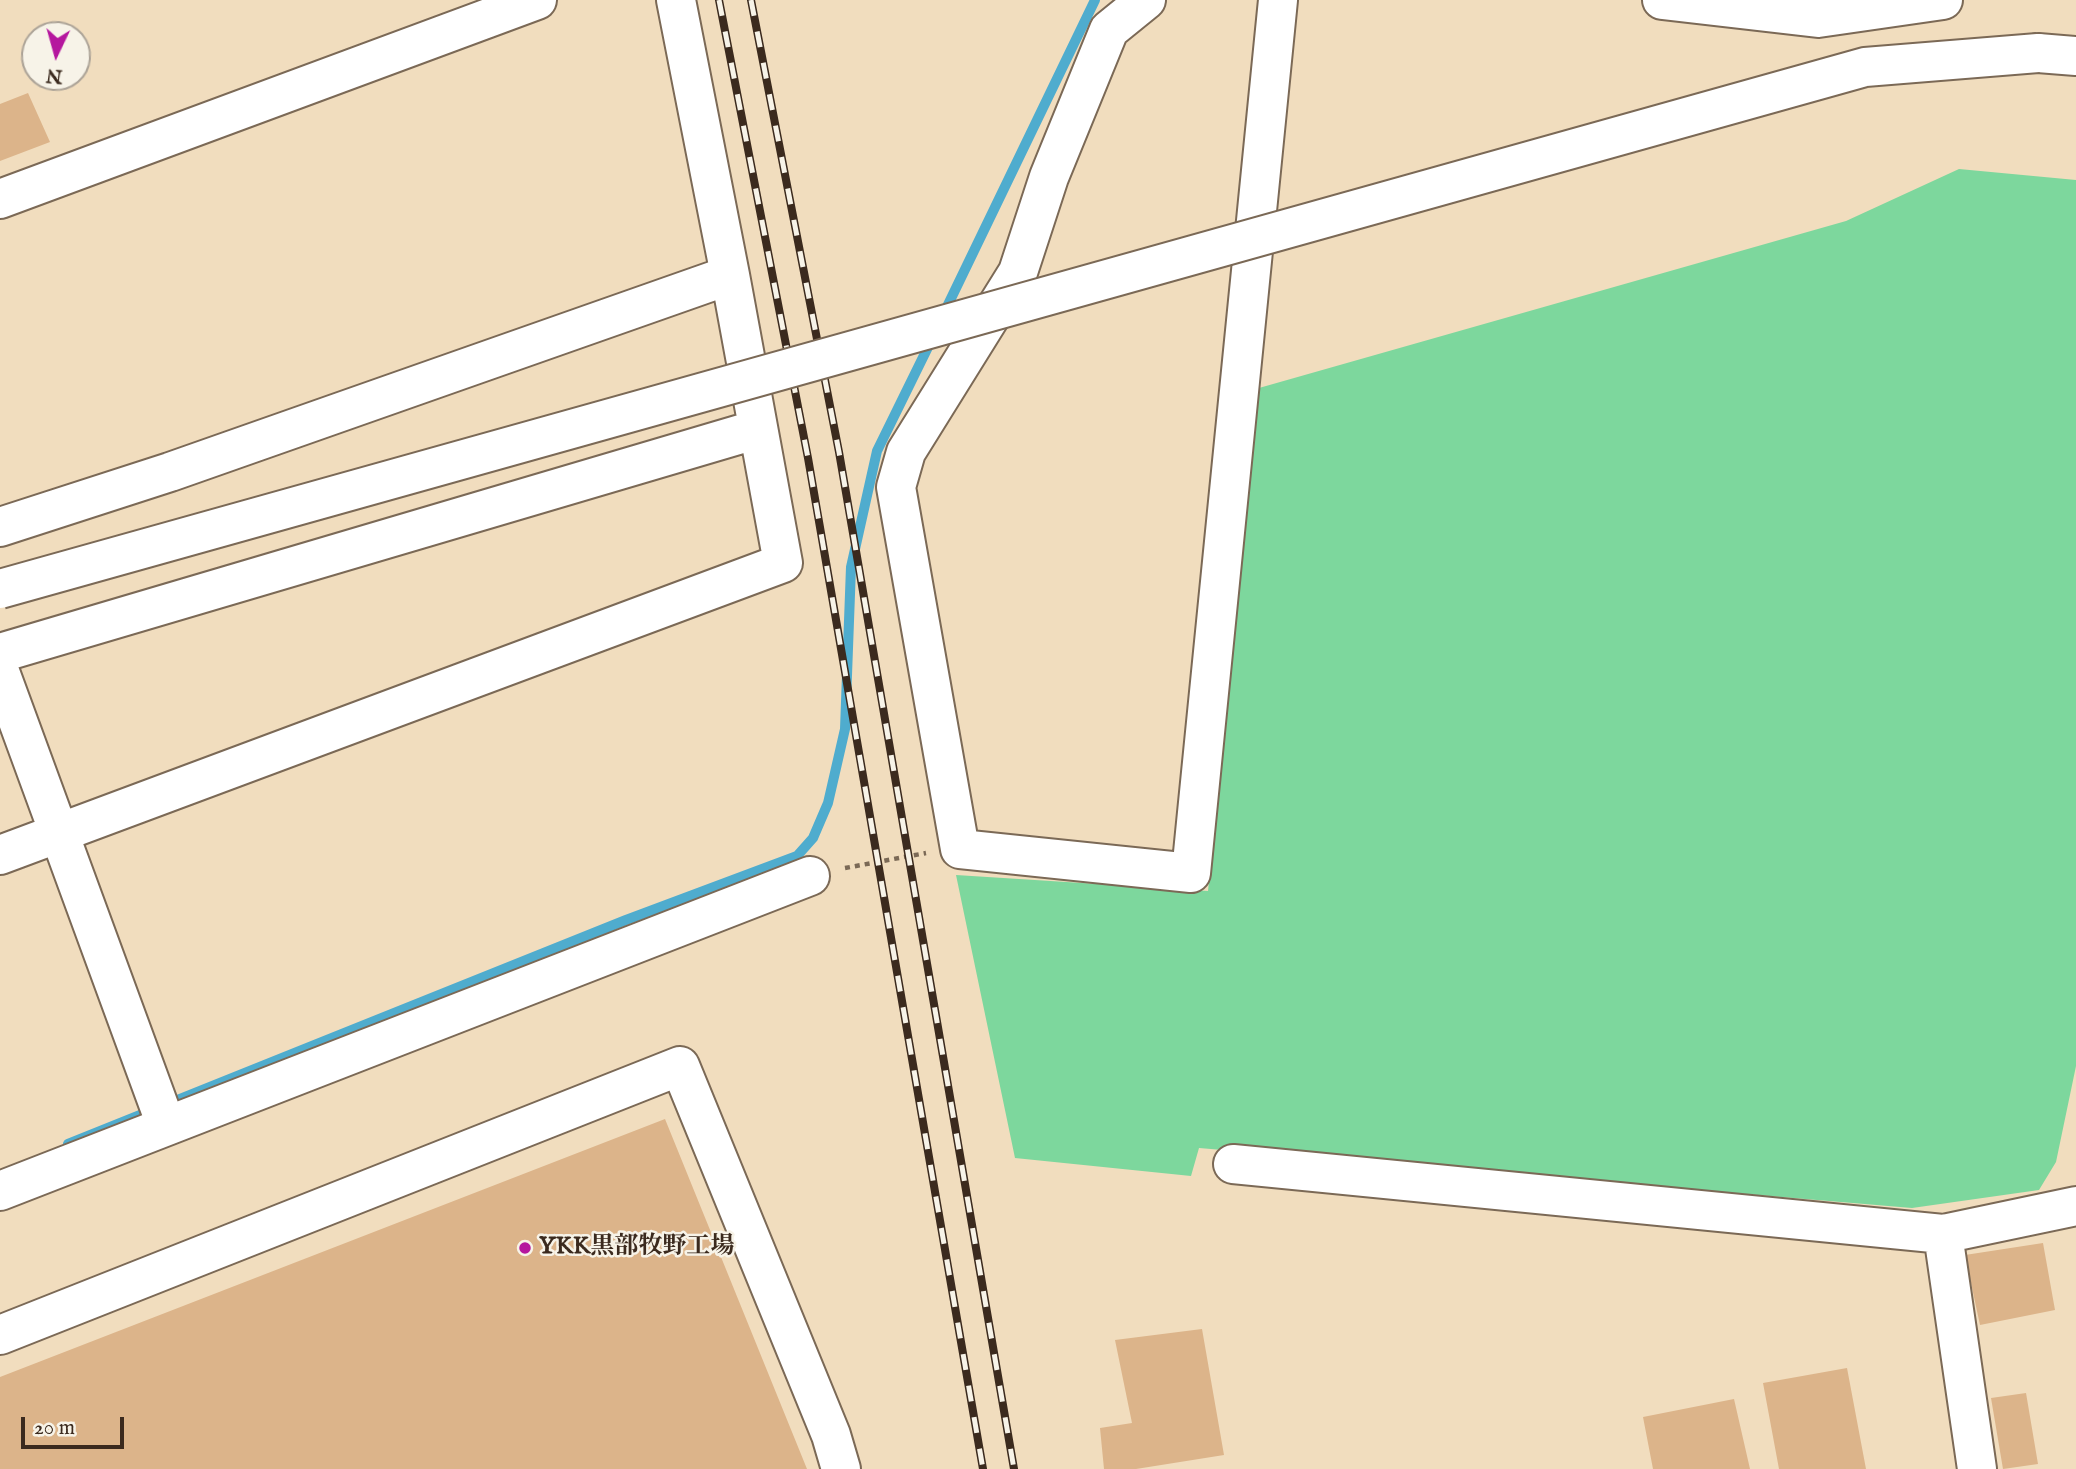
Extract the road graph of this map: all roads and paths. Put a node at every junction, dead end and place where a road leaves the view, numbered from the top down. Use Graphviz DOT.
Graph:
graph roads {
  1 [pos="537,0"];
  2 [pos="676,0"];
  3 [pos="1146,0"];
  4 [pos="1278,0"];
  5 [pos="1662,0"];
  6 [pos="1943,0"];
  7 [pos="2076,56"];
  8 [pos="0,199"];
  9 [pos="730,275"];
  10 [pos="758,429"];
  11 [pos="0,527"];
  12 [pos="0,589"];
  13 [pos="0,653"];
  14 [pos="0,671"];
  15 [pos="57,833"];
  16 [pos="960,849"];
  17 [pos="0,855"];
  18 [pos="810,876"];
  19 [pos="166,1125"];
  20 [pos="1233,1164"];
  21 [pos="0,1191"];
  22 [pos="2076,1206"];
  23 [pos="1943,1234"];
  24 [pos="0,1335"];
  25 [pos="841,1469"];
  26 [pos="1977,1469"];
  1 -- 8 [label="street"];
  2 -- 9 [label="street"];
  3 -- 16 [label="street"];
  4 -- 16 [label="street"];
  5 -- 6 [label="street"];
  7 -- 12 [label="street, bridge"];
  9 -- 10 [label="street"];
  9 -- 11 [label="street"];
  10 -- 13 [label="street"];
  10 -- 15 [label="street"];
  14 -- 15 [label="street"];
  15 -- 17 [label="street"];
  15 -- 19 [label="street"];
  16 -- 18 [label="path"];
  18 -- 19 [label="street"];
  19 -- 21 [label="street"];
  20 -- 23 [label="street"];
  22 -- 23 [label="street"];
  23 -- 26 [label="street"];
  24 -- 25 [label="street"];
}
